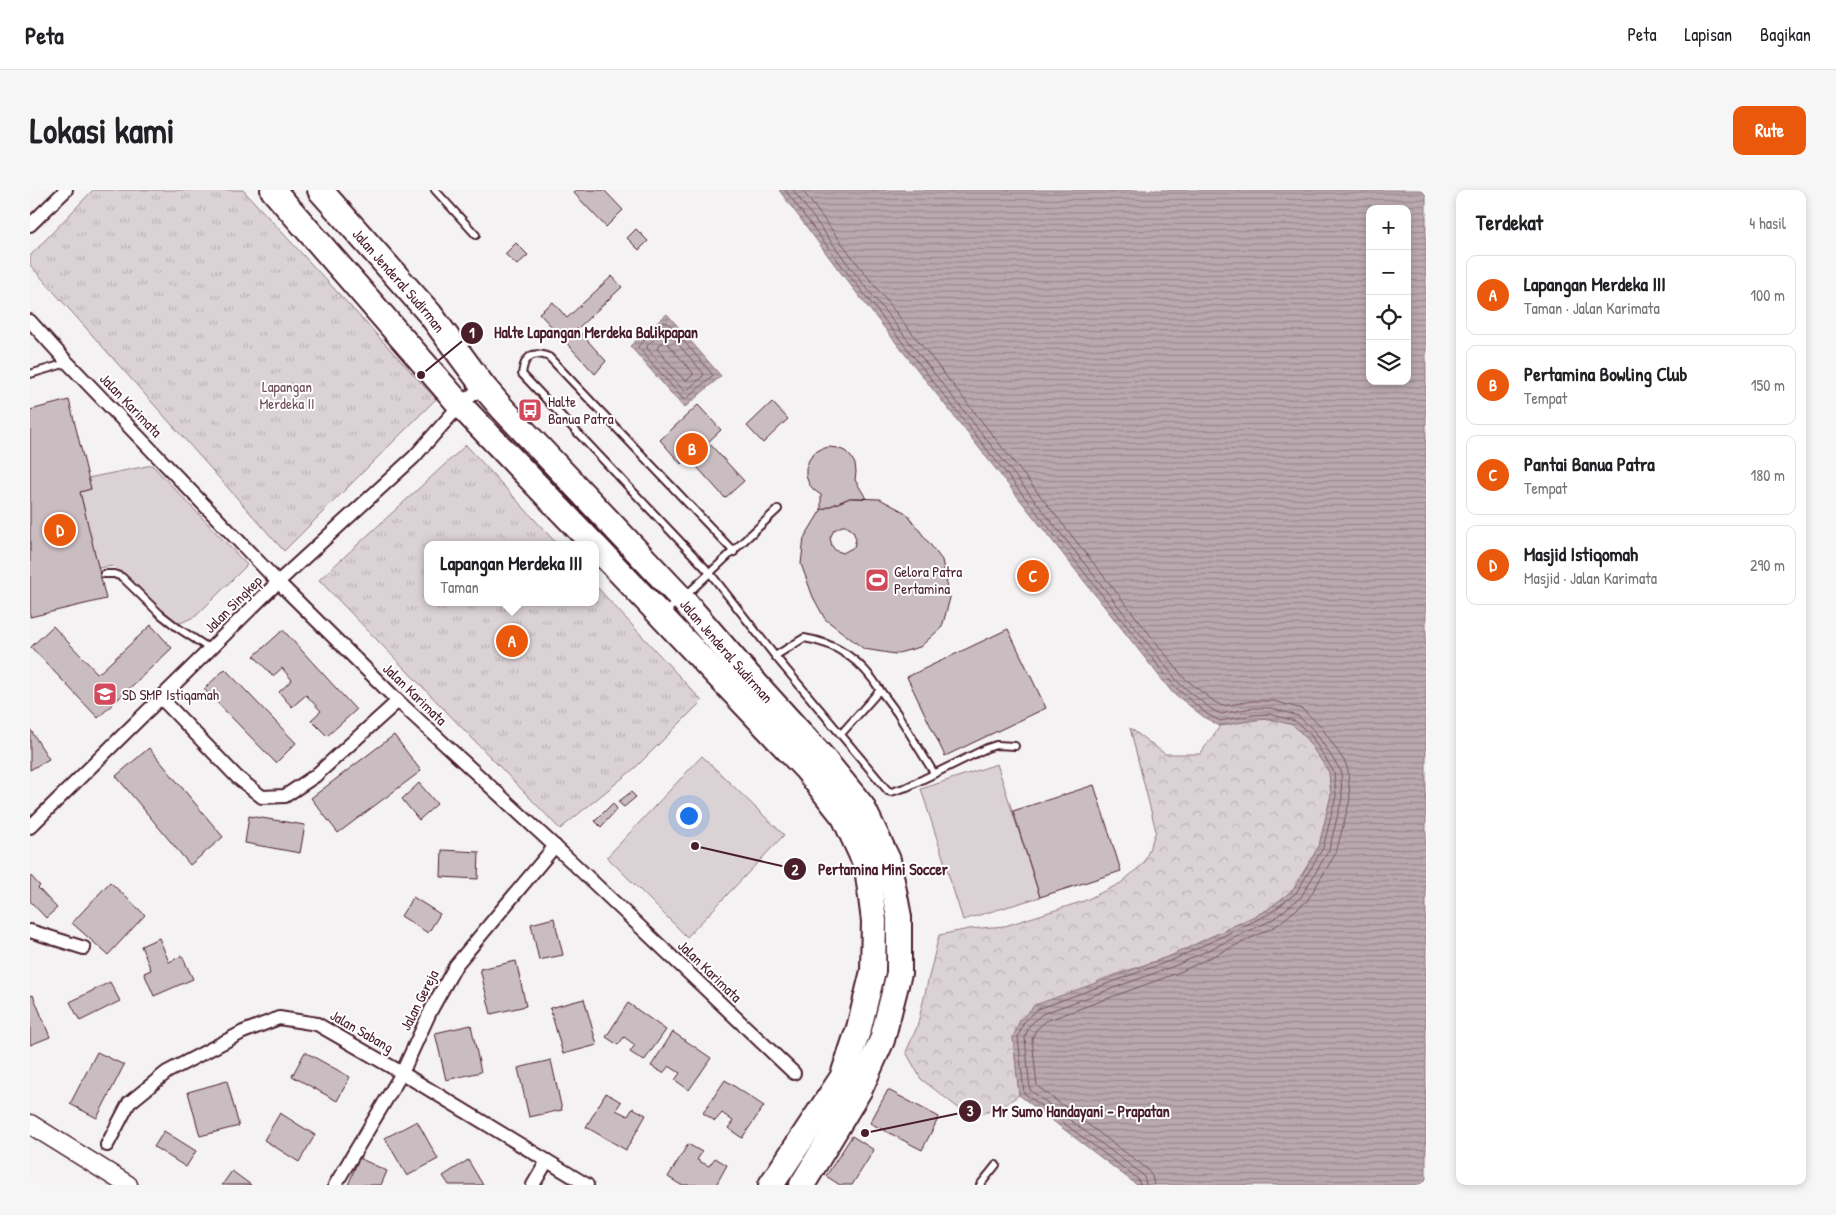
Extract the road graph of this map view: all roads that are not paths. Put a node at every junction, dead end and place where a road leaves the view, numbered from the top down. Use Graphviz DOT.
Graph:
graph roads {
  1 [pos="66,190"];
  2 [pos="273,190"];
  3 [pos="320,190"];
  4 [pos="435,190"];
  5 [pos="30,225"];
  6 [pos="476,235"];
  7 [pos="30,321"];
  8 [pos="68,363"];
  9 [pos="30,374"];
  10 [pos="483,386"];
  11 [pos="460,405"];
  12 [pos="778,509"];
  13 [pos="590,541"];
  14 [pos="599,550"];
  15 [pos="734,552"];
  16 [pos="104,574"];
  17 [pos="710,574"];
  18 [pos="278,582"];
  19 [pos="682,599"];
  20 [pos="661,614"];
  21 [pos="210,649"];
  22 [pos="775,656"];
  23 [pos="880,690"];
  24 [pos="161,698"];
  25 [pos="398,701"];
  26 [pos="841,734"];
  27 [pos="1015,746"];
  28 [pos="934,773"];
  29 [pos="30,826"];
  30 [pos="555,846"];
  31 [pos="30,931"];
  32 [pos="84,948"];
  33 [pos="402,1073"];
  34 [pos="794,1073"];
  35 [pos="30,1124"];
  36 [pos="106,1145"];
  37 [pos="547,1161"];
  38 [pos="996,1165"];
  39 [pos="128,1185"];
  40 [pos="335,1185"];
  41 [pos="533,1185"];
  42 [pos="587,1185"];
  43 [pos="771,1185"];
  44 [pos="802,1185"];
  45 [pos="980,1185"];
  1 -- 5 [label="street"];
  2 -- 11 [label="highway, Jalan Jenderal Sudirman"];
  3 -- 10 [label="highway, Jalan Jenderal Sudirman"];
  4 -- 6 [label="lane"];
  7 -- 8 [label="street, Jalan Karimata"];
  8 -- 9 [label="lane"];
  8 -- 18 [label="street, Jalan Karimata"];
  10 -- 11 [label="street, Jalan Singkep"];
  10 -- 19 [label="highway, Jalan Jenderal Sudirman"];
  11 -- 13 [label="highway, Jalan Jenderal Sudirman"];
  11 -- 18 [label="street, Jalan Singkep"];
  12 -- 15 [label="lane"];
  14 -- 20 [label="highway, Jalan Jenderal Sudirman"];
  15 -- 17 [label="lane"];
  15 -- 17 [label="lane"];
  16 -- 21 [label="lane"];
  17 -- 19 [label="lane"];
  17 -- 22 [label="lane"];
  18 -- 21 [label="street, Jalan Singkep"];
  18 -- 25 [label="street, Jalan Karimata"];
  19 -- 20 [label="lane"];
  19 -- 44 [label="highway, Jalan Jenderal Sudirman"];
  20 -- 43 [label="highway, Jalan Jenderal Sudirman"];
  21 -- 24 [label="street, Jalan Singkep"];
  22 -- 23 [label="lane"];
  22 -- 26 [label="lane"];
  23 -- 26 [label="lane"];
  23 -- 28 [label="lane"];
  24 -- 25 [label="street"];
  24 -- 29 [label="street, Jalan Singkep"];
  25 -- 30 [label="street, Jalan Karimata"];
  26 -- 28 [label="lane"];
  27 -- 28 [label="lane"];
  30 -- 33 [label="street, Jalan Gereja"];
  30 -- 34 [label="street, Jalan Karimata"];
  31 -- 32 [label="street"];
  33 -- 36 [label="street, Jalan Sabang"];
  33 -- 37 [label="street, Jalan Sabang"];
  33 -- 40 [label="street, Jalan Gereja"];
  35 -- 39 [label="street"];
  37 -- 41 [label="street"];
  37 -- 42 [label="street, Jalan Sabang"];
  38 -- 45 [label="lane"];
}
